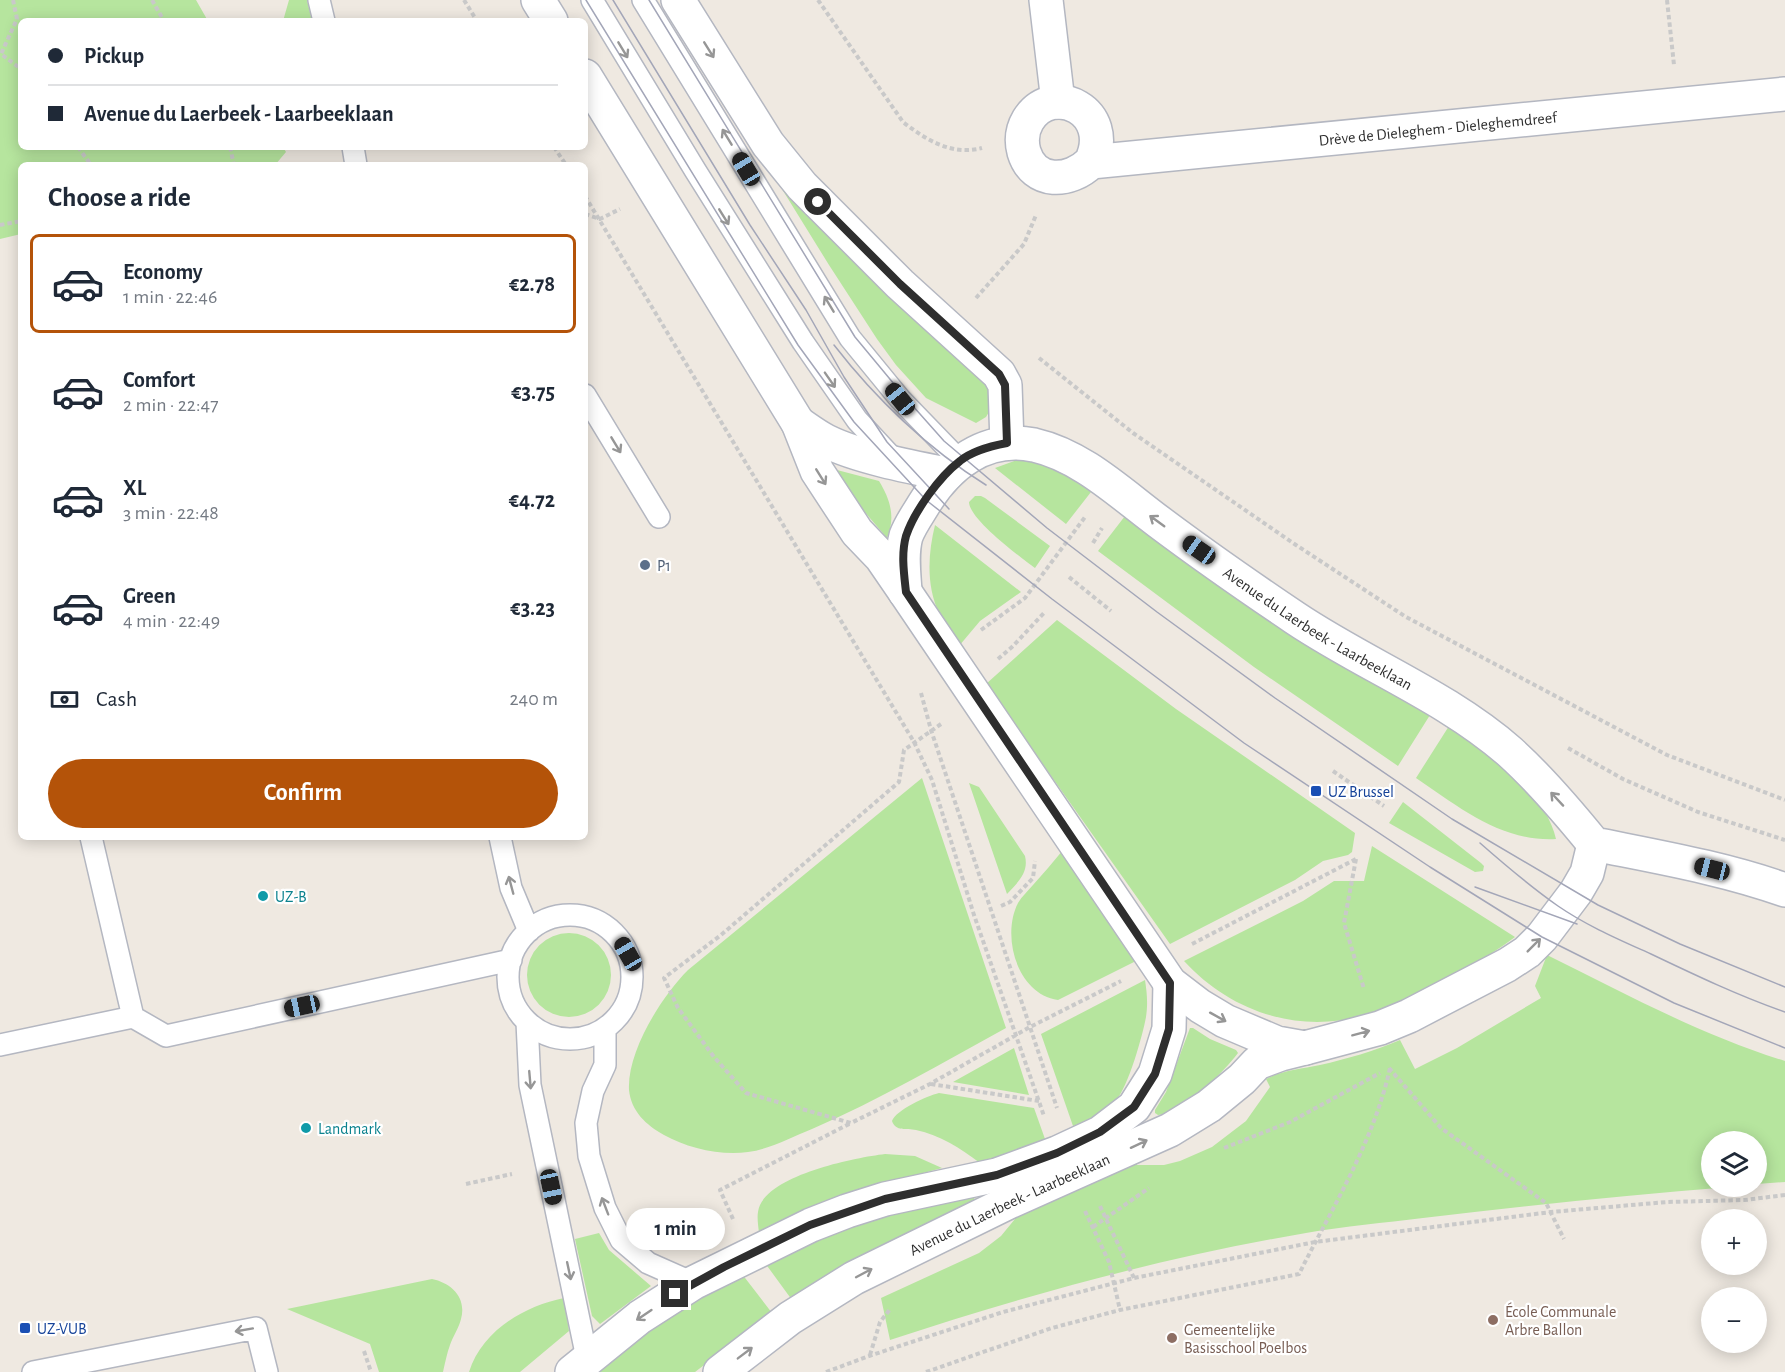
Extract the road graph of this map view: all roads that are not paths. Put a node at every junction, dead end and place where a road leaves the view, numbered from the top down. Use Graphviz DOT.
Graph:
graph roads {
  1 [pos="319,0"];
  2 [pos="538,0"];
  3 [pos="592,0"];
  4 [pos="643,0"];
  5 [pos="678,0"];
  6 [pos="1046,0"];
  7 [pos="323,18"];
  8 [pos="549,18"];
  9 [pos="588,81"];
  10 [pos="1785,94"];
  11 [pos="1058,102"];
  12 [pos="1091,162"];
  13 [pos="588,400"];
  14 [pos="798,423"];
  15 [pos="1007,443"];
  16 [pos="897,463"];
  17 [pos="945,477"];
  18 [pos="659,517"];
  19 [pos="906,592"];
  20 [pos="93,840"];
  21 [pos="501,840"];
  22 [pos="1594,844"];
  23 [pos="1785,890"];
  24 [pos="529,931"];
  25 [pos="511,960"];
  26 [pos="1163,973"];
  27 [pos="133,1017"];
  28 [pos="527,1022"];
  29 [pos="605,1029"];
  30 [pos="0,1045"];
  31 [pos="1305,1048"];
  32 [pos="1078,1157"];
  33 [pos="693,1283"];
  34 [pos="580,1365"];
  35 [pos="33,1372"];
  36 [pos="267,1372"];
  37 [pos="720,1372"];
  1 -- 7 [label="lane"];
  2 -- 8 [label="street"];
  3 -- 16 [label="lane, one-way"];
  17 -- 4 [label="lane, one-way"];
  5 -- 15 [label="street, one-way"];
  6 -- 11 [label="street"];
  9 -- 14 [label="street"];
  10 -- 12 [label="street, Drève de Dieleghem - Dieleghemdreef"];
  11 -- 12 [label="street"];
  11 -- 12 [label="street, Drève de Dieleghem - Dieleghemdreef"];
  13 -- 18 [label="lane, one-way"];
  14 -- 16 [label="street"];
  14 -- 19 [label="street, one-way"];
  15 -- 17 [label="street, Avenue du Laerbeek - Laarbeeklaan"];
  22 -- 15 [label="street, Avenue du Laerbeek - Laarbeeklaan, one-way"];
  16 -- 17 [label="street"];
  17 -- 19 [label="street, Avenue du Laerbeek - Laarbeeklaan"];
  19 -- 26 [label="street, Avenue du Laerbeek - Laarbeeklaan"];
  20 -- 27 [label="lane"];
  24 -- 21 [label="lane, one-way"];
  22 -- 23 [label="street"];
  31 -- 22 [label="street, Avenue du Laerbeek - Laarbeeklaan, one-way"];
  24 -- 25 [label="lane"];
  24 -- 29 [label="lane"];
  25 -- 27 [label="lane"];
  25 -- 28 [label="lane"];
  26 -- 31 [label="street, Avenue du Laerbeek - Laarbeeklaan, one-way"];
  26 -- 32 [label="street, Avenue du Laerbeek - Laarbeeklaan"];
  27 -- 30 [label="lane"];
  28 -- 29 [label="lane"];
  28 -- 34 [label="lane, one-way"];
  33 -- 29 [label="lane, one-way"];
  32 -- 31 [label="street, Avenue du Laerbeek - Laarbeeklaan, one-way"];
  32 -- 33 [label="street, Avenue du Laerbeek - Laarbeeklaan"];
  37 -- 32 [label="street, Avenue du Laerbeek - Laarbeeklaan, one-way"];
  33 -- 34 [label="street, Avenue du Laerbeek - Laarbeeklaan, one-way"];
  36 -- 35 [label="lane, one-way"];
}
